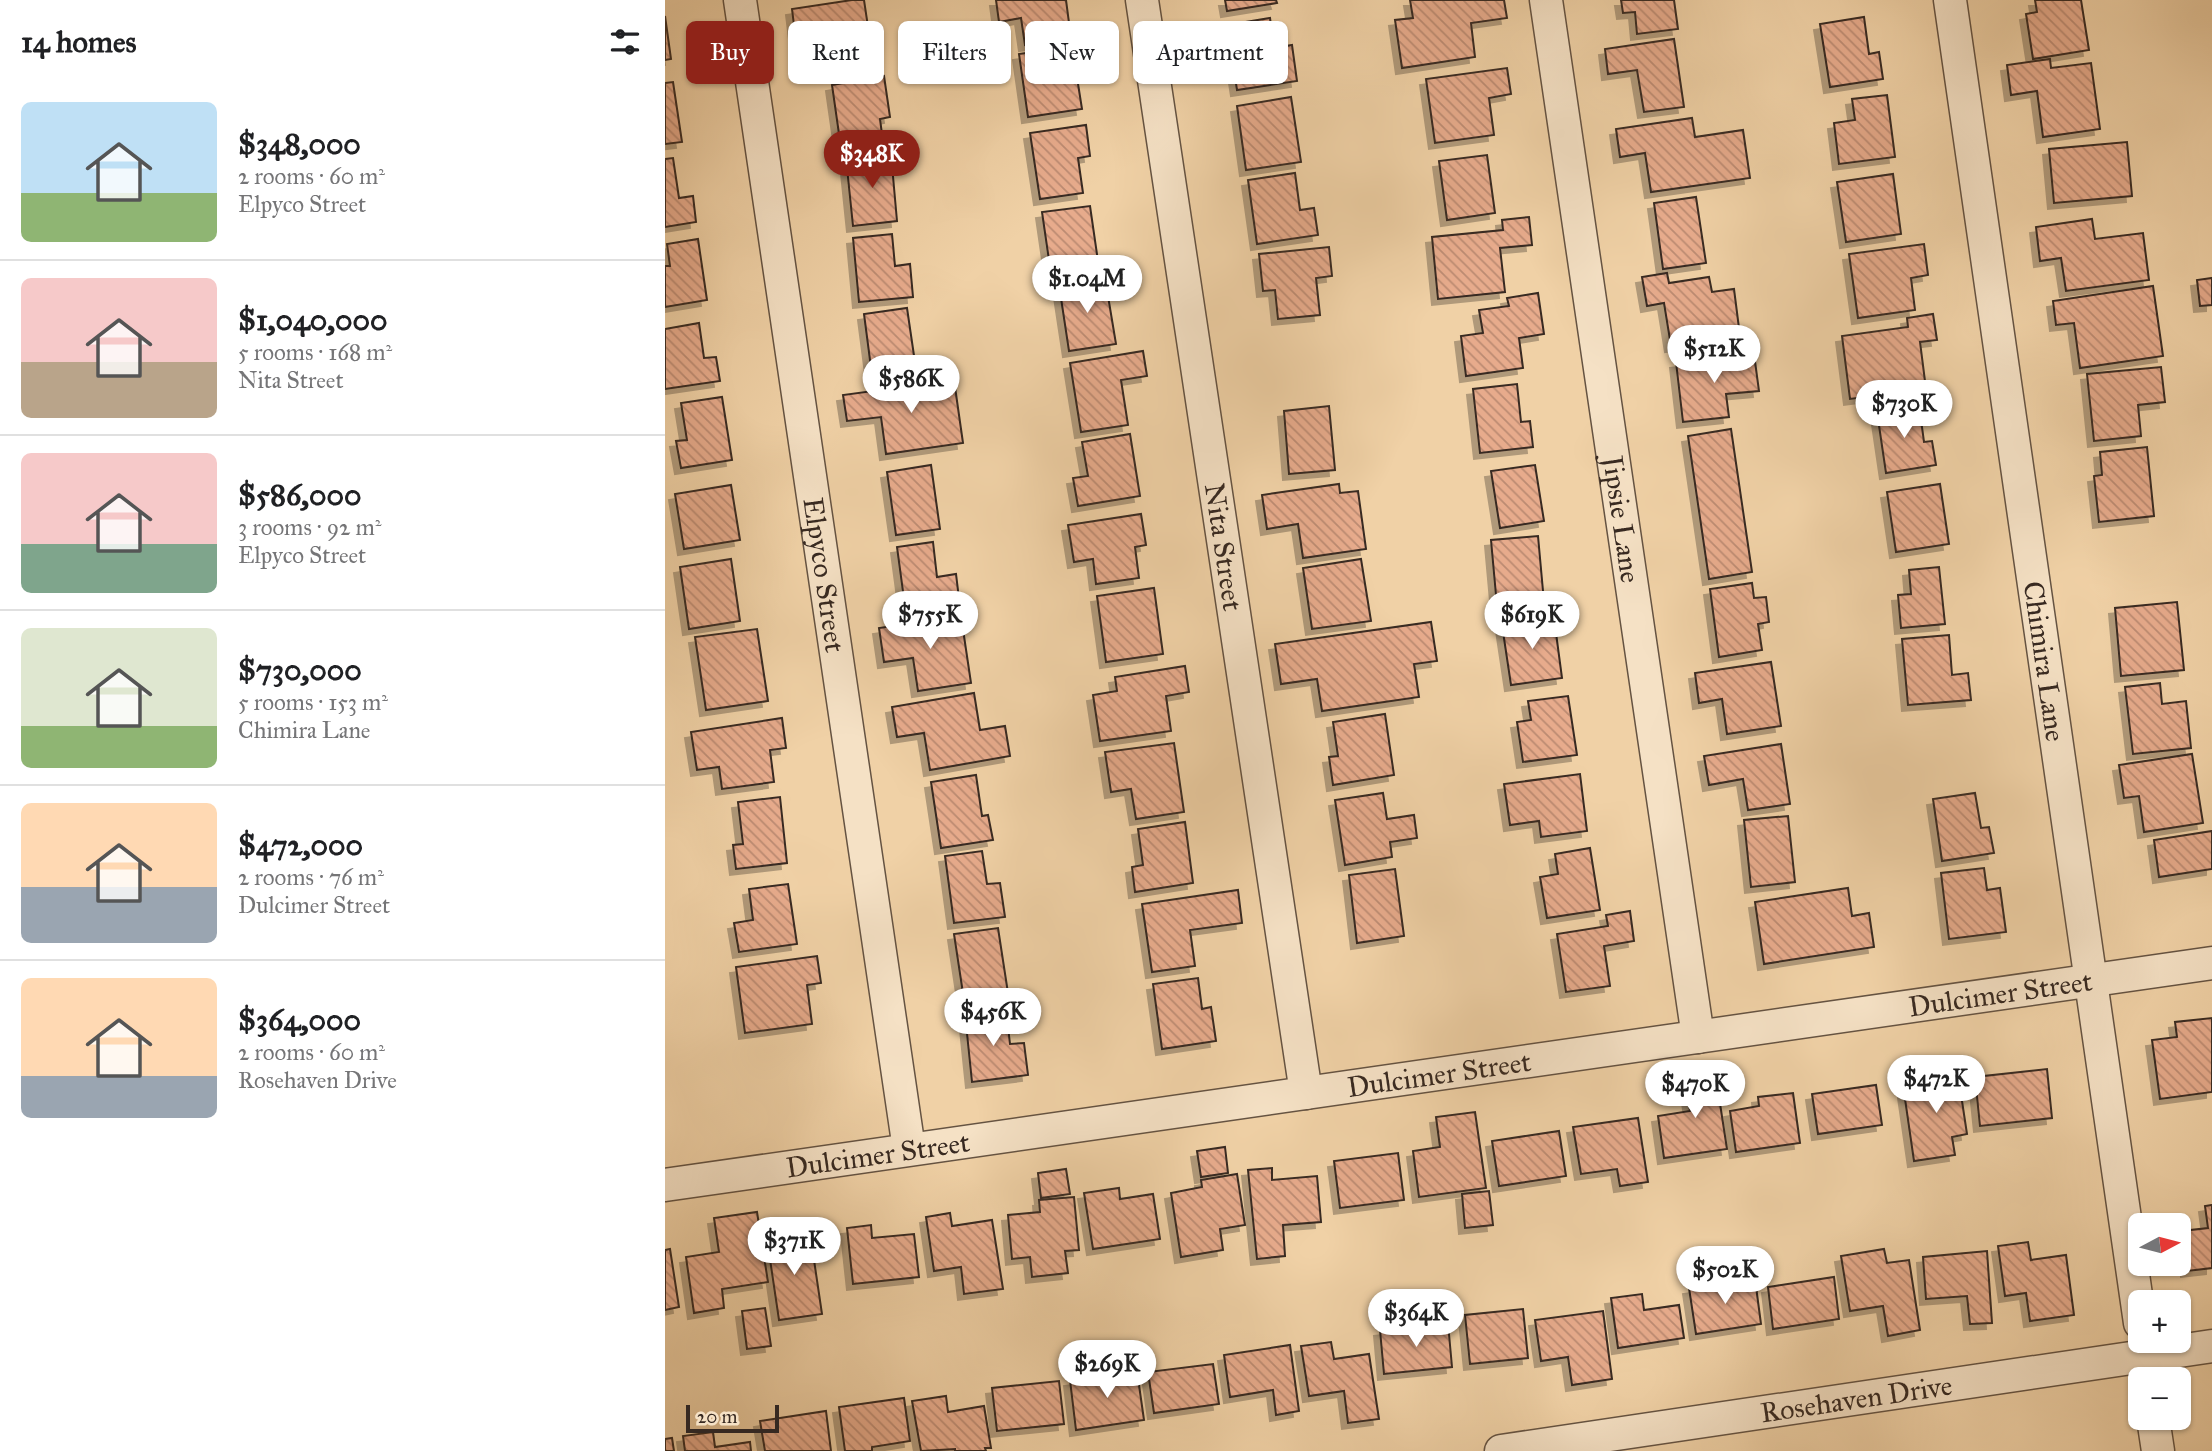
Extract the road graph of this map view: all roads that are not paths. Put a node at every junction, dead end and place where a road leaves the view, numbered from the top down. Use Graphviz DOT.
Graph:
graph roads {
  1 [pos="740,0"];
  2 [pos="1142,0"];
  3 [pos="1546,0"];
  4 [pos="1950,0"];
  5 [pos="2212,963"];
  6 [pos="2092,980"];
  7 [pos="1698,1037"];
  8 [pos="1306,1093"];
  9 [pos="909,1149"];
  10 [pos="665,1185"];
  11 [pos="2135,1290"];
  12 [pos="2212,1346"];
  13 [pos="2145,1358"];
  14 [pos="2155,1430"];
  15 [pos="1501,1451"];
  16 [pos="2158,1451"];
  1 -- 9 [label="street, Elpyco Street"];
  2 -- 8 [label="street, Nita Street"];
  3 -- 7 [label="street, Jipsie Lane"];
  4 -- 6 [label="street, Chimira Lane"];
  5 -- 6 [label="street, Dulcimer Street"];
  6 -- 7 [label="street, Dulcimer Street"];
  6 -- 11 [label="street, Chimira Lane"];
  7 -- 8 [label="street, Dulcimer Street"];
  8 -- 9 [label="street, Dulcimer Street"];
  9 -- 10 [label="street, Dulcimer Street"];
  12 -- 13 [label="street, Rosehaven Drive"];
  13 -- 15 [label="street, Rosehaven Drive"];
  14 -- 16 [label="street"];
}
